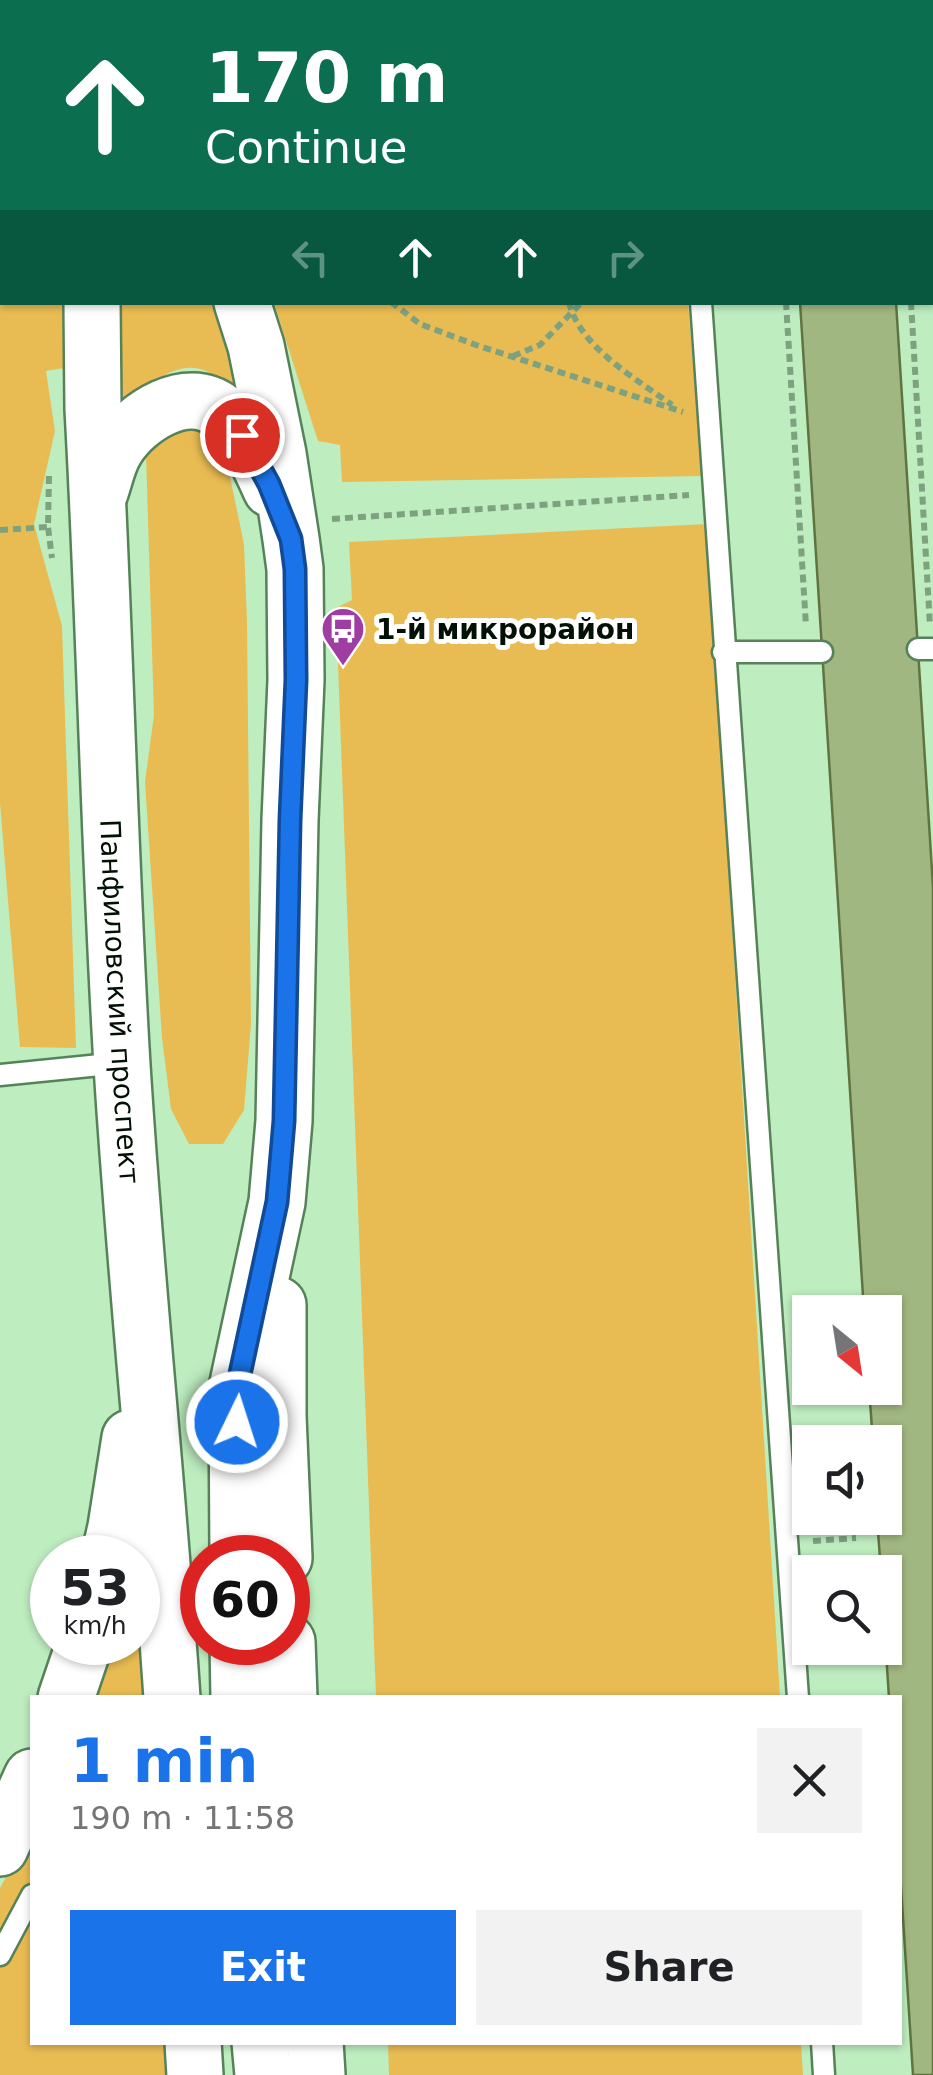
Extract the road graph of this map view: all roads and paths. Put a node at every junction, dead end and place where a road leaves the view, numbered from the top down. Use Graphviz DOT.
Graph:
graph roads {
  1 [pos="92,305"];
  2 [pos="243,305"];
  3 [pos="394,305"];
  4 [pos="570,305"];
  5 [pos="580,305"];
  6 [pos="701,305"];
  7 [pos="786,305"];
  8 [pos="912,305"];
  9 [pos="572,314"];
  10 [pos="512,356"];
  11 [pos="678,408"];
  12 [pos="709,428"];
  13 [pos="713,493"];
  14 [pos="98,500"];
  15 [pos="48,526"];
  16 [pos="308,529"];
  17 [pos="0,530"];
  18 [pos="928,649"];
  19 [pos="723,652"];
  20 [pos="815,652"];
  21 [pos="122,1063"];
  22 [pos="0,1075"];
  23 [pos="277,1202"];
  24 [pos="140,1326"];
  25 [pos="113,1535"];
  26 [pos="238,1535"];
  27 [pos="283,1535"];
  28 [pos="856,1538"];
  29 [pos="787,1543"];
  30 [pos="78,1665"];
  31 [pos="238,1665"];
  32 [pos="288,1665"];
  33 [pos="67,1695"];
  34 [pos="172,1695"];
  35 [pos="238,1695"];
  36 [pos="289,1695"];
  37 [pos="798,1695"];
  38 [pos="30,1781"];
  39 [pos="0,1848"];
  40 [pos="30,1899"];
  41 [pos="0,1954"];
  42 [pos="193,2045"];
  43 [pos="260,2045"];
  44 [pos="316,2045"];
  45 [pos="822,2045"];
  46 [pos="194,2075"];
  47 [pos="264,2075"];
  48 [pos="317,2075"];
  49 [pos="824,2075"];
  1 -- 14 [label="main road, Панфиловский проспект"];
  2 -- 16 [label="main road"];
  3 -- 10 [label="path"];
  4 -- 9 [label="path"];
  5 -- 9 [label="path"];
  6 -- 12 [label="lane"];
  7 -- 20 [label="path"];
  8 -- 18 [label="path"];
  9 -- 10 [label="path"];
  9 -- 11 [label="path"];
  10 -- 11 [label="path"];
  11 -- 12 [label="path"];
  12 -- 13 [label="lane"];
  13 -- 16 [label="path"];
  13 -- 19 [label="lane"];
  14 -- 16 [label="main road"];
  14 -- 21 [label="main road, Панфиловский проспект"];
  15 -- 17 [label="path"];
  16 -- 23 [label="main road"];
  19 -- 20 [label="lane"];
  19 -- 29 [label="lane"];
  21 -- 22 [label="lane"];
  21 -- 24 [label="main road, Панфиловский проспект"];
  23 -- 26 [label="main road"];
  23 -- 27 [label="main road"];
  24 -- 25 [label="main road"];
  24 -- 34 [label="main road, Панфиловский проспект"];
  28 -- 29 [label="path"];
  29 -- 37 [label="lane"];
  30 -- 33 [label="main road"];
  31 -- 35 [label="main road"];
  32 -- 36 [label="main road"];
  38 -- 39 [label="main road"];
  40 -- 41 [label="lane"];
  42 -- 46 [label="main road"];
  43 -- 47 [label="main road"];
  44 -- 48 [label="main road"];
  45 -- 49 [label="lane"];
}
